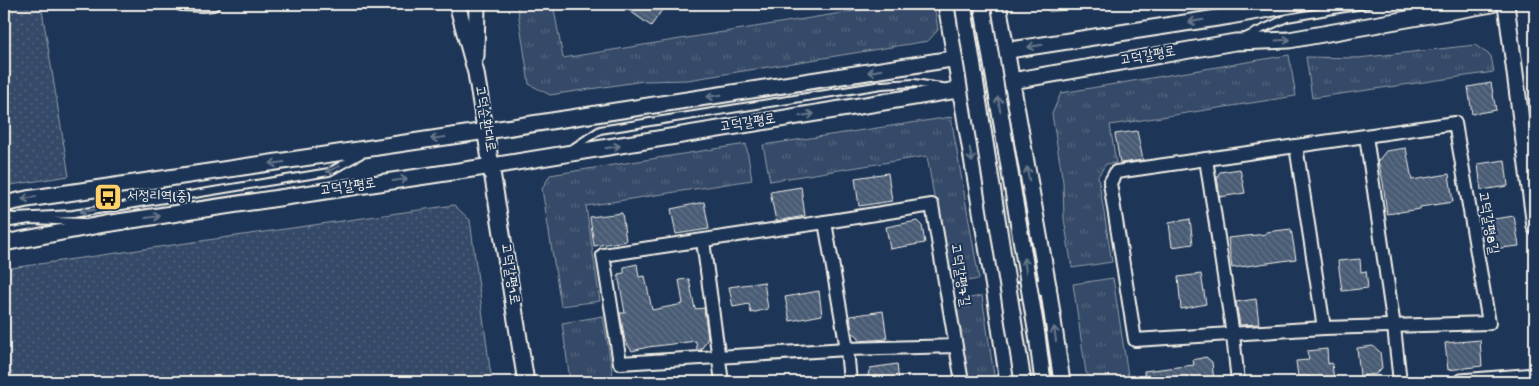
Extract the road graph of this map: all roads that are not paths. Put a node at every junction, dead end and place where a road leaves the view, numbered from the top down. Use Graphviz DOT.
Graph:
graph roads {
  1 [pos="181,4"];
  2 [pos="214,4"];
  3 [pos="477,4"];
  4 [pos="946,4"];
  5 [pos="963,4"];
  6 [pos="982,4"];
  7 [pos="998,4"];
  8 [pos="1296,4"];
  9 [pos="1368,4"];
  10 [pos="1492,4"];
  11 [pos="1506,4"];
  12 [pos="455,5"];
  13 [pos="1235,42"];
  14 [pos="1007,51"];
  15 [pos="954,58"];
  16 [pos="476,72"];
  17 [pos="1012,81"];
  18 [pos="959,90"];
  19 [pos="486,131"];
  20 [pos="1366,136"];
  21 [pos="1296,146"];
  22 [pos="377,147"];
  23 [pos="1206,159"];
  24 [pos="492,166"];
  25 [pos="4,204"];
  26 [pos="4,216"];
  27 [pos="825,222"];
  28 [pos="4,224"];
  29 [pos="105,224"];
  30 [pos="1535,227"];
  31 [pos="703,241"];
  32 [pos="4,243"];
  33 [pos="1048,286"];
  34 [pos="995,294"];
  35 [pos="1394,327"];
  36 [pos="1324,328"];
  37 [pos="1233,335"];
  38 [pos="956,346"];
  39 [pos="847,349"];
  40 [pos="720,356"];
  41 [pos="1535,376"];
  42 [pos="526,382"];
  43 [pos="722,382"];
  44 [pos="850,382"];
  45 [pos="962,382"];
  46 [pos="1008,382"];
  47 [pos="1024,382"];
  48 [pos="1043,382"];
  49 [pos="1062,382"];
  50 [pos="1238,382"];
  51 [pos="1400,382"];
  52 [pos="1461,382"];
  1 -- 2 [label="street"];
  3 -- 16 [label="street, 고덕순환대로"];
  4 -- 15 [label="street"];
  5 -- 47 [label="street, bridge"];
  48 -- 6 [label="street, one-way, bridge"];
  7 -- 14 [label="street"];
  8 -- 14 [label="street, 고덕갈평로, one-way"];
  9 -- 13 [label="lane"];
  13 -- 10 [label="street, 고덕갈평로, one-way"];
  11 -- 30 [label="street"];
  12 -- 16 [label="street, 고덕순환대로"];
  13 -- 17 [label="street, 고덕갈평로"];
  14 -- 15 [label="street, 고덕갈평로"];
  14 -- 17 [label="street"];
  15 -- 18 [label="street"];
  15 -- 19 [label="street, 고덕갈평로, one-way"];
  16 -- 19 [label="street, 고덕순환대로"];
  17 -- 18 [label="street, 고덕갈평로"];
  33 -- 17 [label="street, one-way"];
  24 -- 18 [label="street, 고덕갈평로, one-way"];
  18 -- 34 [label="street, one-way"];
  19 -- 22 [label="street, 고덕갈평로, one-way"];
  19 -- 24 [label="street, 고덕순환대로"];
  20 -- 21 [label="street, 고덕갈평8길"];
  20 -- 35 [label="street"];
  20 -- 35 [label="street, 고덕갈평8길"];
  21 -- 23 [label="street, 고덕갈평8길"];
  21 -- 36 [label="street"];
  22 -- 25 [label="street, 고덕갈평로, one-way"];
  22 -- 26 [label="lane, one-way"];
  23 -- 37 [label="street"];
  23 -- 37 [label="street, 고덕갈평8길"];
  29 -- 24 [label="street, 고덕갈평로, one-way"];
  24 -- 42 [label="street, 고덕갈평1로"];
  27 -- 31 [label="street, 고덕갈평7길"];
  27 -- 38 [label="street, 고덕갈평7길"];
  27 -- 39 [label="street"];
  28 -- 29 [label="lane"];
  29 -- 32 [label="street, 고덕갈평로"];
  31 -- 40 [label="street"];
  31 -- 40 [label="street, 고덕갈평7길"];
  33 -- 34 [label="street"];
  49 -- 33 [label="street, one-way"];
  34 -- 46 [label="street"];
  35 -- 36 [label="street, 고덕갈평8길"];
  35 -- 51 [label="street"];
  36 -- 37 [label="street, 고덕갈평8길"];
  37 -- 50 [label="street"];
  38 -- 39 [label="street, 고덕갈평7길"];
  38 -- 45 [label="street"];
  39 -- 40 [label="street, 고덕갈평7길"];
  39 -- 44 [label="street"];
  40 -- 43 [label="street"];
  41 -- 52 [label="street"];
}
